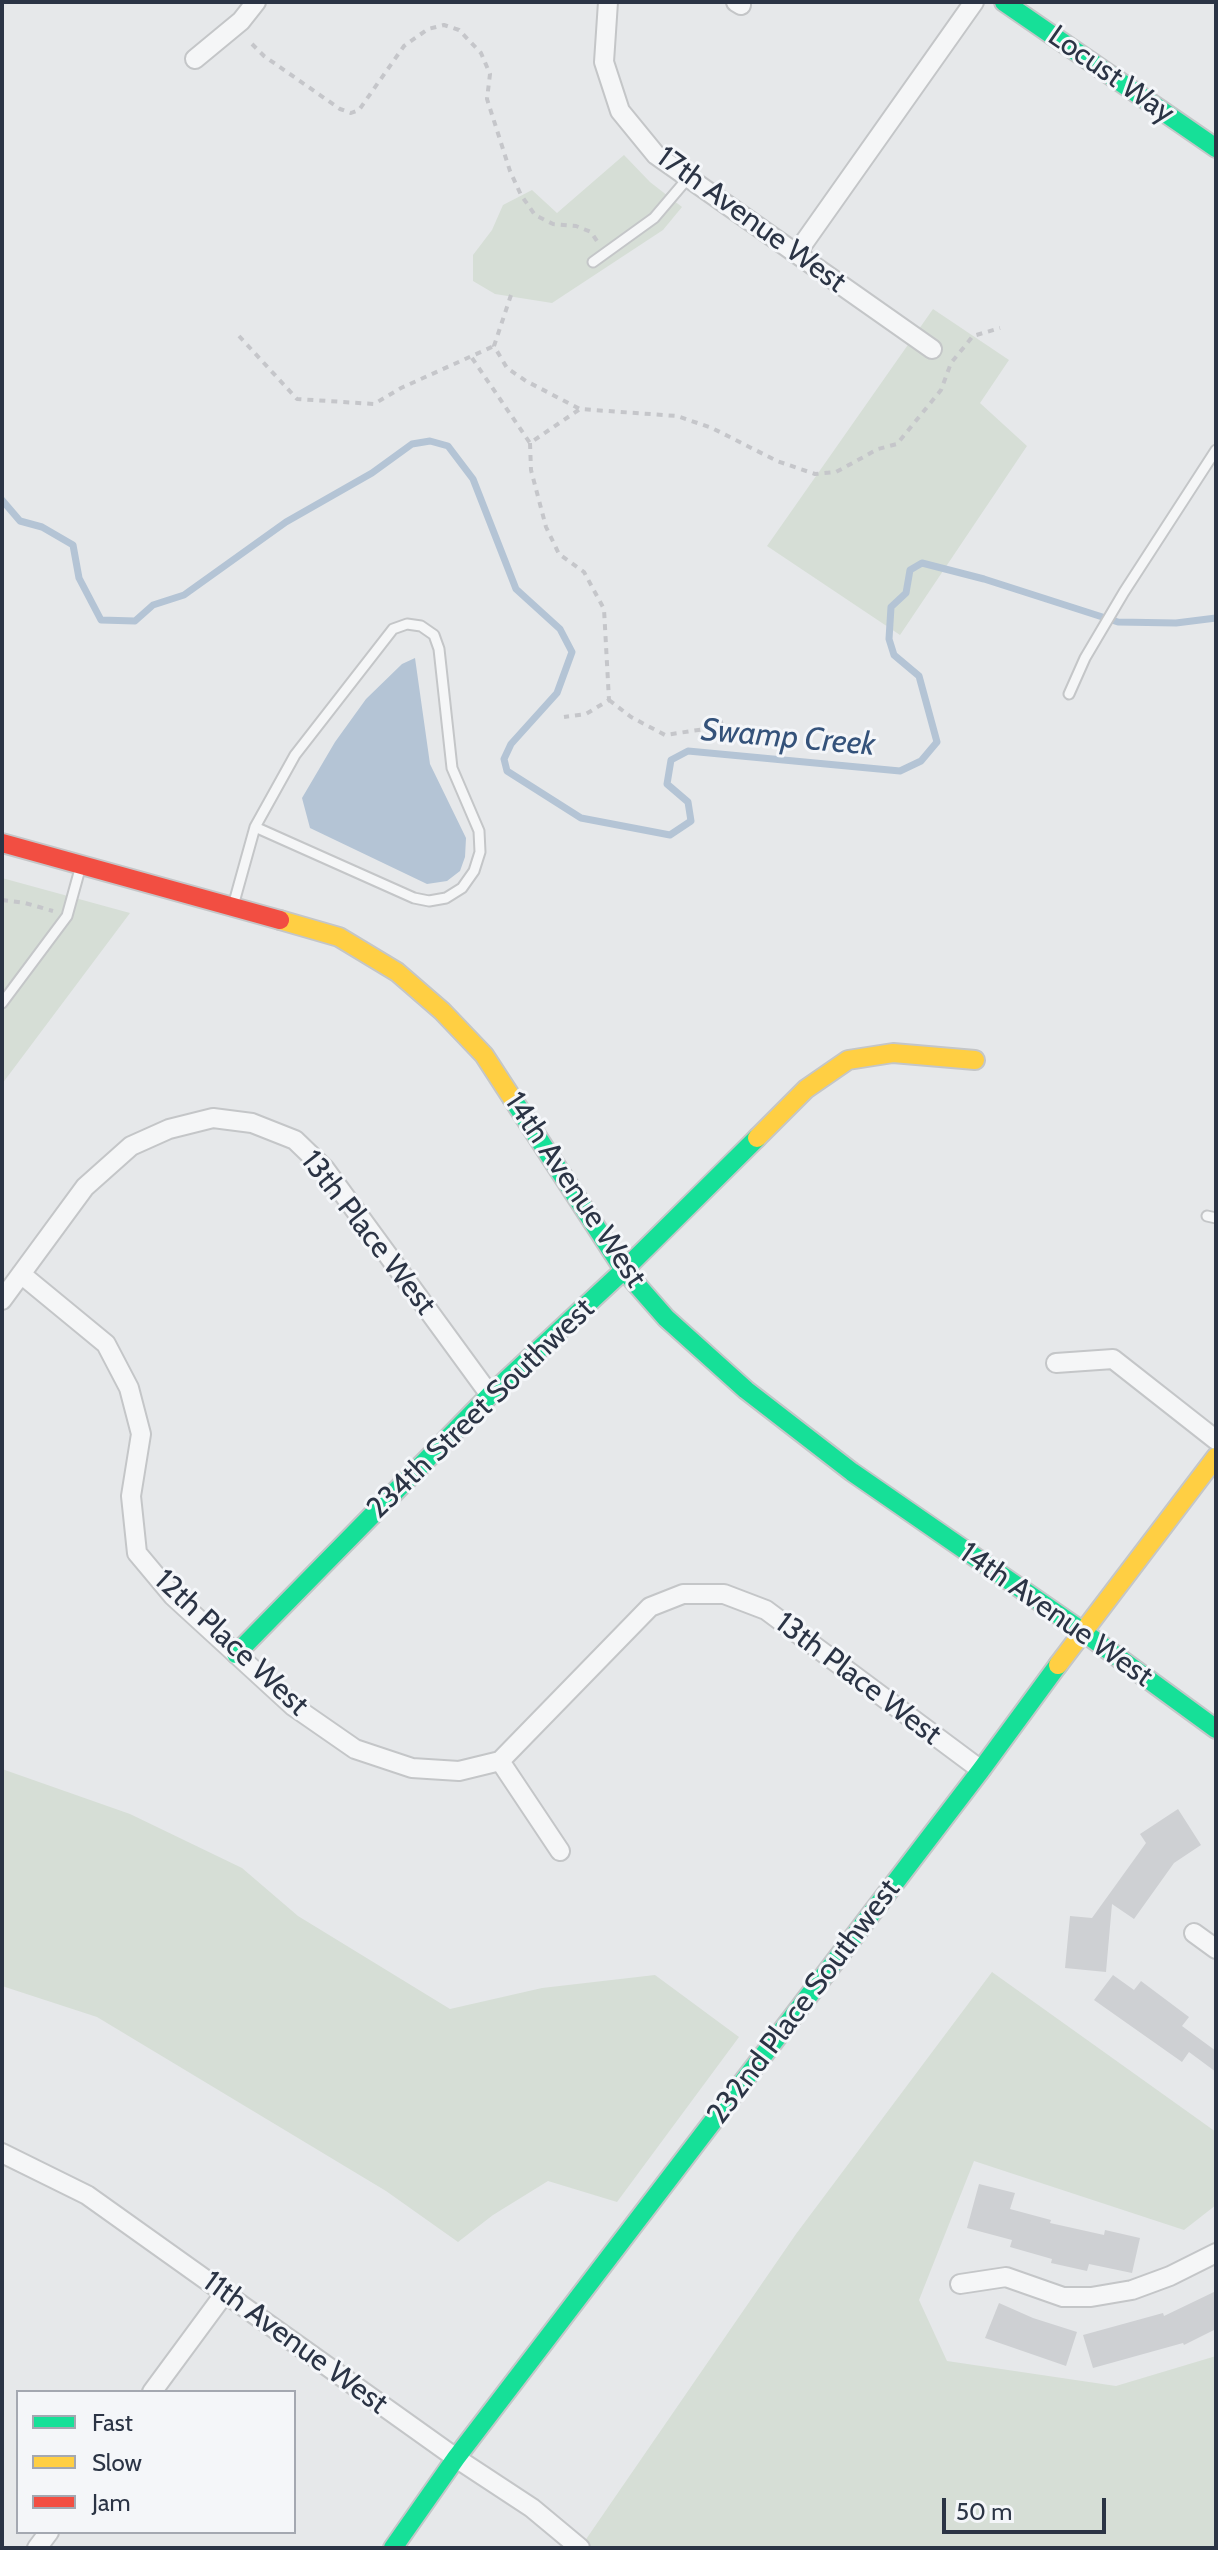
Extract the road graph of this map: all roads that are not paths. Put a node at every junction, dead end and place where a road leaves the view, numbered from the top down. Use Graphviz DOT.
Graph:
graph roads {
  1 [pos="256,2"];
  2 [pos="608,2"];
  3 [pos="974,2"];
  4 [pos="1004,2"];
  5 [pos="195,59"];
  6 [pos="1216,148"];
  7 [pos="688,178"];
  8 [pos="796,254"];
  9 [pos="593,262"];
  10 [pos="932,349"];
  11 [pos="1216,450"];
  12 [pos="1069,694"];
  13 [pos="255,827"];
  14 [pos="2,843"];
  15 [pos="81,865"];
  16 [pos="233,906"];
  17 [pos="2,1003"];
  18 [pos="975,1060"];
  19 [pos="624,1270"];
  20 [pos="21,1274"];
  21 [pos="2,1300"];
  22 [pos="1056,1363"];
  23 [pos="490,1395"];
  24 [pos="1216,1440"];
  25 [pos="1216,1457"];
  26 [pos="1082,1631"];
  27 [pos="236,1654"];
  28 [pos="1216,1729"];
  29 [pos="500,1761"];
  30 [pos="981,1770"];
  31 [pos="560,1851"];
  32 [pos="1194,1933"];
  33 [pos="1216,1949"];
  34 [pos="2,2153"];
  35 [pos="1216,2253"];
  36 [pos="960,2284"];
  37 [pos="225,2293"];
  38 [pos="153,2390"];
  39 [pos="456,2458"];
  40 [pos="393,2548"];
  41 [pos="580,2548"];
  1 -- 5 [label="street"];
  2 -- 7 [label="street, 17th Avenue West"];
  3 -- 8 [label="street"];
  4 -- 6 [label="street, Locust Way"];
  7 -- 8 [label="street, 17th Avenue West"];
  7 -- 9 [label="lane"];
  8 -- 10 [label="street, 17th Avenue West"];
  11 -- 12 [label="lane"];
  13 -- 13 [label="lane"];
  13 -- 16 [label="lane"];
  14 -- 15 [label="street, 14th Avenue West"];
  15 -- 16 [label="street, 14th Avenue West"];
  15 -- 17 [label="lane"];
  16 -- 19 [label="street, 14th Avenue West"];
  18 -- 19 [label="street, 234th Street Southwest"];
  19 -- 23 [label="street, 234th Street Southwest"];
  19 -- 26 [label="street, 14th Avenue West"];
  20 -- 21 [label="street"];
  20 -- 23 [label="street, 13th Place West"];
  20 -- 27 [label="street, 12th Place West"];
  22 -- 24 [label="street"];
  23 -- 27 [label="street, 234th Street Southwest"];
  25 -- 26 [label="street, 232nd Place Southwest"];
  26 -- 28 [label="street, 14th Avenue West"];
  26 -- 30 [label="street, 232nd Place Southwest"];
  27 -- 29 [label="street, 12th Place West"];
  29 -- 30 [label="street, 13th Place West"];
  29 -- 31 [label="street"];
  30 -- 39 [label="street, 232nd Place Southwest"];
  32 -- 33 [label="street"];
  34 -- 37 [label="street, 11th Avenue West"];
  35 -- 36 [label="street"];
  37 -- 38 [label="street"];
  37 -- 39 [label="street, 11th Avenue West"];
  39 -- 40 [label="street, 232nd Place Southwest"];
  39 -- 41 [label="street, 11th Avenue West"];
}
